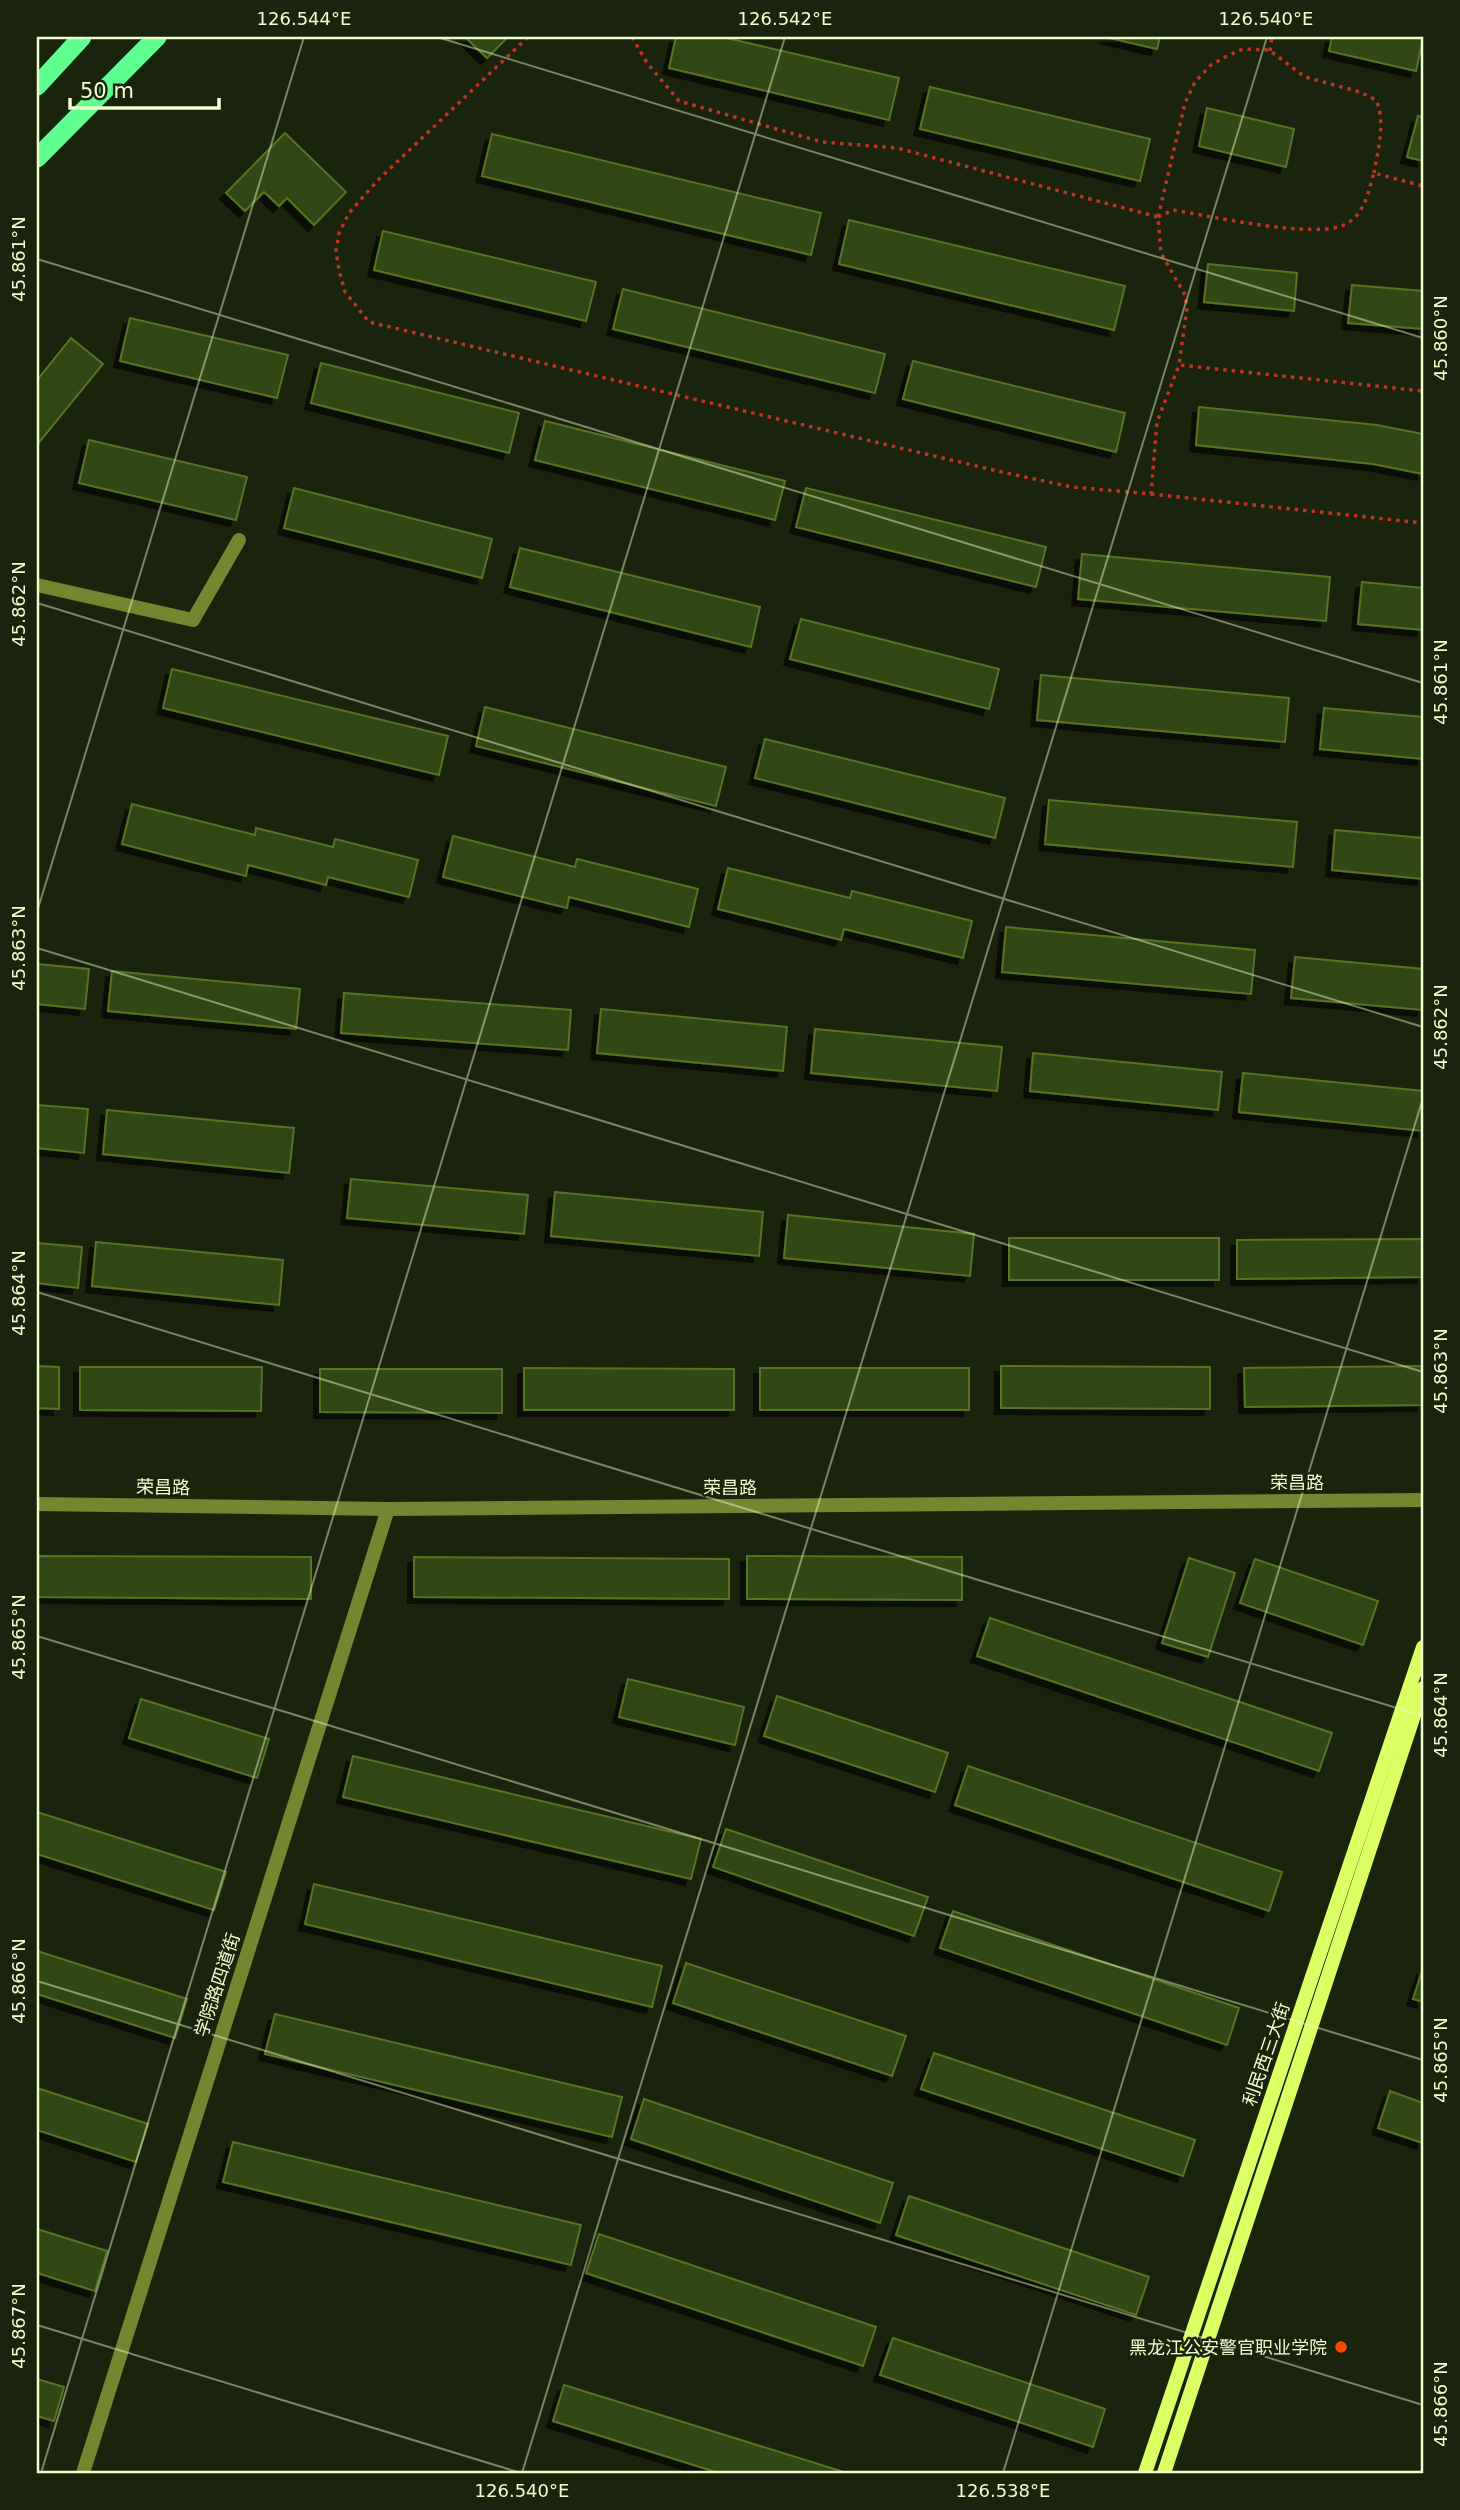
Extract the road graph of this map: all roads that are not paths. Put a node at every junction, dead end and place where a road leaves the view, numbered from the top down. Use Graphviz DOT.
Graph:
graph roads {
  1 [pos="82,37"];
  2 [pos="157,37"];
  3 [pos="37,86"];
  4 [pos="37,158"];
  5 [pos="239,540"];
  6 [pos="37,584"];
  7 [pos="1423,1500"];
  8 [pos="37,1504"];
  9 [pos="388,1508"];
  10 [pos="1423,1647"];
  11 [pos="1423,1688"];
  12 [pos="83,2473"];
  13 [pos="1145,2473"];
  14 [pos="1164,2473"];
  1 -- 3 [label="highway"];
  2 -- 4 [label="highway"];
  5 -- 6 [label="street"];
  7 -- 9 [label="street, 荣昌路"];
  8 -- 9 [label="street, 荣昌路"];
  9 -- 12 [label="street, 学院路四道街"];
  10 -- 13 [label="main road, 利民西三大街"];
  11 -- 14 [label="main road, 利民西三大街"];
}
